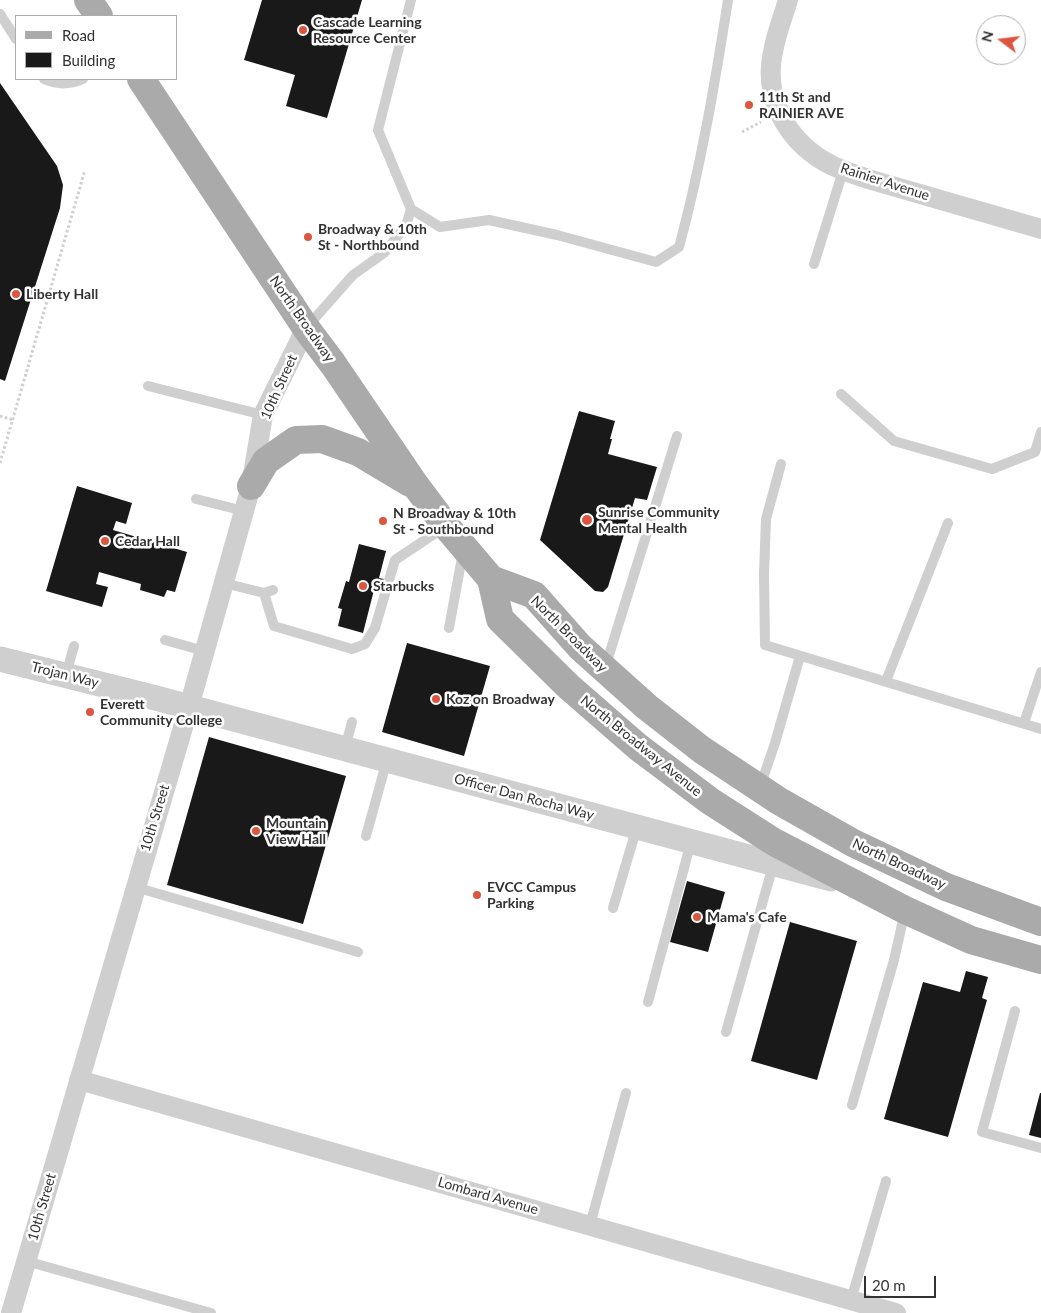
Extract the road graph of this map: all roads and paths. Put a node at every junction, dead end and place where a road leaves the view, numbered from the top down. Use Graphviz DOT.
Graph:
graph roads {
  1 [pos="88,0"];
  2 [pos="411,0"];
  3 [pos="728,0"];
  4 [pos="788,0"];
  5 [pos="0,14"];
  6 [pos="98,15"];
  7 [pos="15,37"];
  8 [pos="46,80"];
  9 [pos="80,80"];
  10 [pos="142,80"];
  11 [pos="85,170"];
  12 [pos="843,171"];
  13 [pos="411,209"];
  14 [pos="1041,229"];
  15 [pos="814,264"];
  16 [pos="306,328"];
  17 [pos="148,386"];
  18 [pos="841,394"];
  19 [pos="263,415"];
  20 [pos="0,416"];
  21 [pos="12,420"];
  22 [pos="1041,432"];
  23 [pos="677,436"];
  24 [pos="1038,453"];
  25 [pos="0,463"];
  26 [pos="781,464"];
  27 [pos="416,486"];
  28 [pos="196,499"];
  29 [pos="248,499"];
  30 [pos="948,523"];
  31 [pos="446,526"];
  32 [pos="464,548"];
  33 [pos="491,579"];
  34 [pos="224,583"];
  35 [pos="449,628"];
  36 [pos="165,640"];
  37 [pos="74,646"];
  38 [pos="204,651"];
  39 [pos="800,656"];
  40 [pos="0,659"];
  41 [pos="605,669"];
  42 [pos="1041,672"];
  43 [pos="66,675"];
  44 [pos="886,681"];
  45 [pos="189,707"];
  46 [pos="352,722"];
  47 [pos="1024,723"];
  48 [pos="1041,728"];
  49 [pos="345,749"];
  50 [pos="387,760"];
  51 [pos="760,788"];
  52 [pos="638,827"];
  53 [pos="366,836"];
  54 [pos="691,841"];
  55 [pos="776,854"];
  56 [pos="135,887"];
  57 [pos="613,908"];
  58 [pos="905,910"];
  59 [pos="1041,922"];
  60 [pos="358,952"];
  61 [pos="1041,960"];
  62 [pos="648,1002"];
  63 [pos="1015,1011"];
  64 [pos="726,1032"];
  65 [pos="79,1080"];
  66 [pos="626,1093"];
  67 [pos="852,1105"];
  68 [pos="1041,1148"];
  69 [pos="886,1181"];
  70 [pos="590,1225"];
  71 [pos="26,1260"];
  72 [pos="851,1300"];
  73 [pos="11,1313"];
  74 [pos="212,1313"];
  75 [pos="896,1313"];
  1 -- 6 [label="main road"];
  2 -- 13 [label="lane"];
  3 -- 13 [label="lane"];
  4 -- 12 [label="street, Rainier Avenue"];
  5 -- 7 [label="lane"];
  8 -- 9 [label="lane"];
  10 -- 16 [label="main road, North Broadway"];
  11 -- 21 [label="path"];
  12 -- 14 [label="street, Rainier Avenue"];
  12 -- 15 [label="lane"];
  13 -- 16 [label="lane"];
  16 -- 19 [label="street, 10th Street"];
  16 -- 27 [label="main road, North Broadway"];
  17 -- 19 [label="lane"];
  18 -- 24 [label="lane"];
  19 -- 29 [label="street, 10th Street"];
  20 -- 21 [label="path"];
  21 -- 25 [label="path"];
  22 -- 24 [label="lane"];
  23 -- 41 [label="lane"];
  26 -- 39 [label="lane"];
  27 -- 29 [label="main road"];
  27 -- 31 [label="main road, North Broadway"];
  28 -- 29 [label="lane"];
  29 -- 34 [label="street, 10th Street"];
  30 -- 44 [label="lane"];
  31 -- 32 [label="main road, North Broadway"];
  31 -- 34 [label="lane"];
  32 -- 33 [label="main road, North Broadway"];
  32 -- 35 [label="lane"];
  33 -- 41 [label="main road, North Broadway"];
  33 -- 55 [label="main road, North Broadway Avenue"];
  34 -- 38 [label="street, 10th Street"];
  36 -- 38 [label="lane"];
  37 -- 43 [label="lane"];
  38 -- 45 [label="street, 10th Street"];
  39 -- 44 [label="lane"];
  39 -- 51 [label="lane"];
  40 -- 43 [label="street, Trojan Way"];
  41 -- 51 [label="main road, North Broadway"];
  42 -- 47 [label="lane"];
  43 -- 45 [label="street, Trojan Way"];
  44 -- 47 [label="lane"];
  45 -- 49 [label="street, Officer Dan Rocha Way"];
  45 -- 56 [label="street, 10th Street"];
  46 -- 49 [label="lane"];
  47 -- 48 [label="lane"];
  49 -- 50 [label="street, Officer Dan Rocha Way"];
  50 -- 52 [label="street, Officer Dan Rocha Way"];
  50 -- 53 [label="lane"];
  51 -- 59 [label="main road, North Broadway"];
  52 -- 54 [label="street, Officer Dan Rocha Way"];
  52 -- 57 [label="lane"];
  54 -- 55 [label="street, Officer Dan Rocha Way"];
  54 -- 62 [label="lane"];
  55 -- 58 [label="main road, North Broadway Avenue"];
  55 -- 64 [label="lane"];
  56 -- 60 [label="lane"];
  56 -- 65 [label="street, 10th Street"];
  58 -- 61 [label="main road"];
  58 -- 67 [label="lane"];
  63 -- 68 [label="lane"];
  65 -- 70 [label="street, Lombard Avenue"];
  65 -- 71 [label="street, 10th Street"];
  66 -- 70 [label="lane"];
  69 -- 72 [label="lane"];
  70 -- 72 [label="street, Lombard Avenue"];
  71 -- 73 [label="street, 10th Street"];
  71 -- 74 [label="lane"];
  72 -- 75 [label="street, Lombard Avenue"];
}
